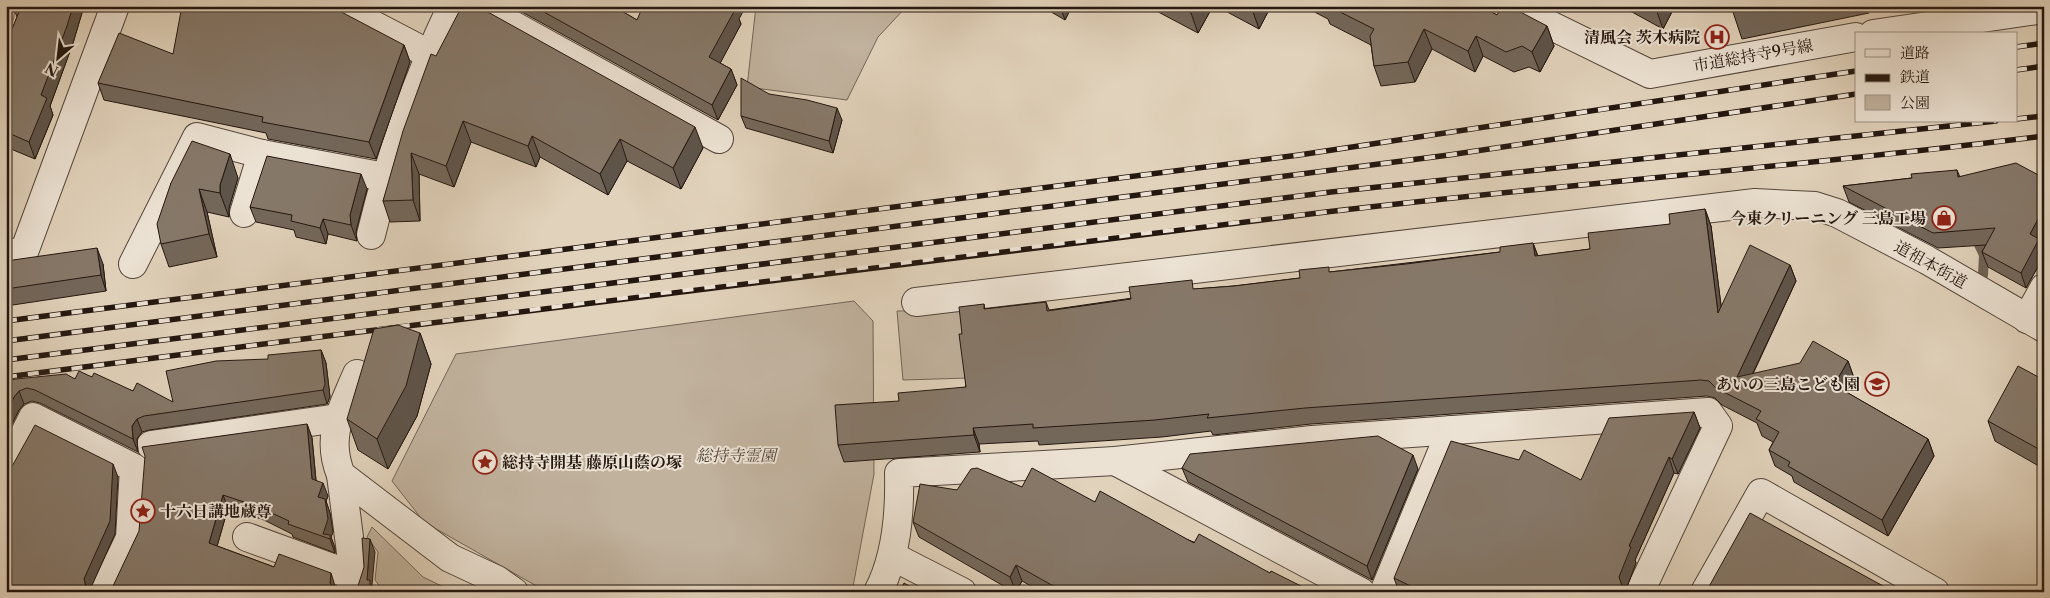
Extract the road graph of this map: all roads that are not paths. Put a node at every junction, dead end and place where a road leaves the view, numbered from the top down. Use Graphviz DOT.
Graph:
graph roads {
  1 [pos="115,6"];
  2 [pos="337,6"];
  3 [pos="452,6"];
  4 [pos="478,6"];
  5 [pos="1511,6"];
  6 [pos="2044,9"];
  7 [pos="1924,12"];
  8 [pos="1879,32"];
  9 [pos="1855,37"];
  10 [pos="429,54"];
  11 [pos="718,139"];
  12 [pos="262,154"];
  13 [pos="385,177"];
  14 [pos="244,213"];
  15 [pos="371,235"];
  16 [pos="6,253"];
  17 [pos="133,264"];
  18 [pos="2044,288"];
  19 [pos="916,302"];
  20 [pos="2036,324"];
  21 [pos="357,374"];
  22 [pos="338,418"];
  23 [pos="1451,430"];
  24 [pos="151,445"];
  25 [pos="1116,461"];
  26 [pos="6,471"];
  27 [pos="342,475"];
  28 [pos="247,537"];
  29 [pos="892,556"];
  30 [pos="352,584"];
  31 [pos="104,592"];
  32 [pos="514,592"];
  33 [pos="878,592"];
  34 [pos="962,592"];
  35 [pos="1361,592"];
  36 [pos="1384,592"];
  37 [pos="1640,592"];
  38 [pos="1705,592"];
  39 [pos="1935,592"];
  1 -- 16 [label="street"];
  2 -- 10 [label="street"];
  3 -- 10 [label="street"];
  4 -- 11 [label="street"];
  5 -- 9 [label="street, 市道総持寺9号線"];
  6 -- 7 [label="street"];
  7 -- 8 [label="street"];
  10 -- 13 [label="street"];
  12 -- 13 [label="street"];
  12 -- 14 [label="street"];
  12 -- 17 [label="street"];
  13 -- 15 [label="street"];
  18 -- 20 [label="street"];
  19 -- 20 [label="street, 道祖本街道"];
  21 -- 22 [label="street"];
  22 -- 24 [label="street"];
  22 -- 27 [label="street"];
  23 -- 25 [label="street"];
  23 -- 36 [label="street"];
  23 -- 37 [label="street"];
  25 -- 29 [label="street"];
  25 -- 35 [label="street"];
  26 -- 31 [label="street"];
  27 -- 30 [label="street"];
  27 -- 32 [label="street"];
  28 -- 30 [label="street"];
  29 -- 33 [label="street"];
  29 -- 34 [label="street"];
  38 -- 39 [label="street"];
}
